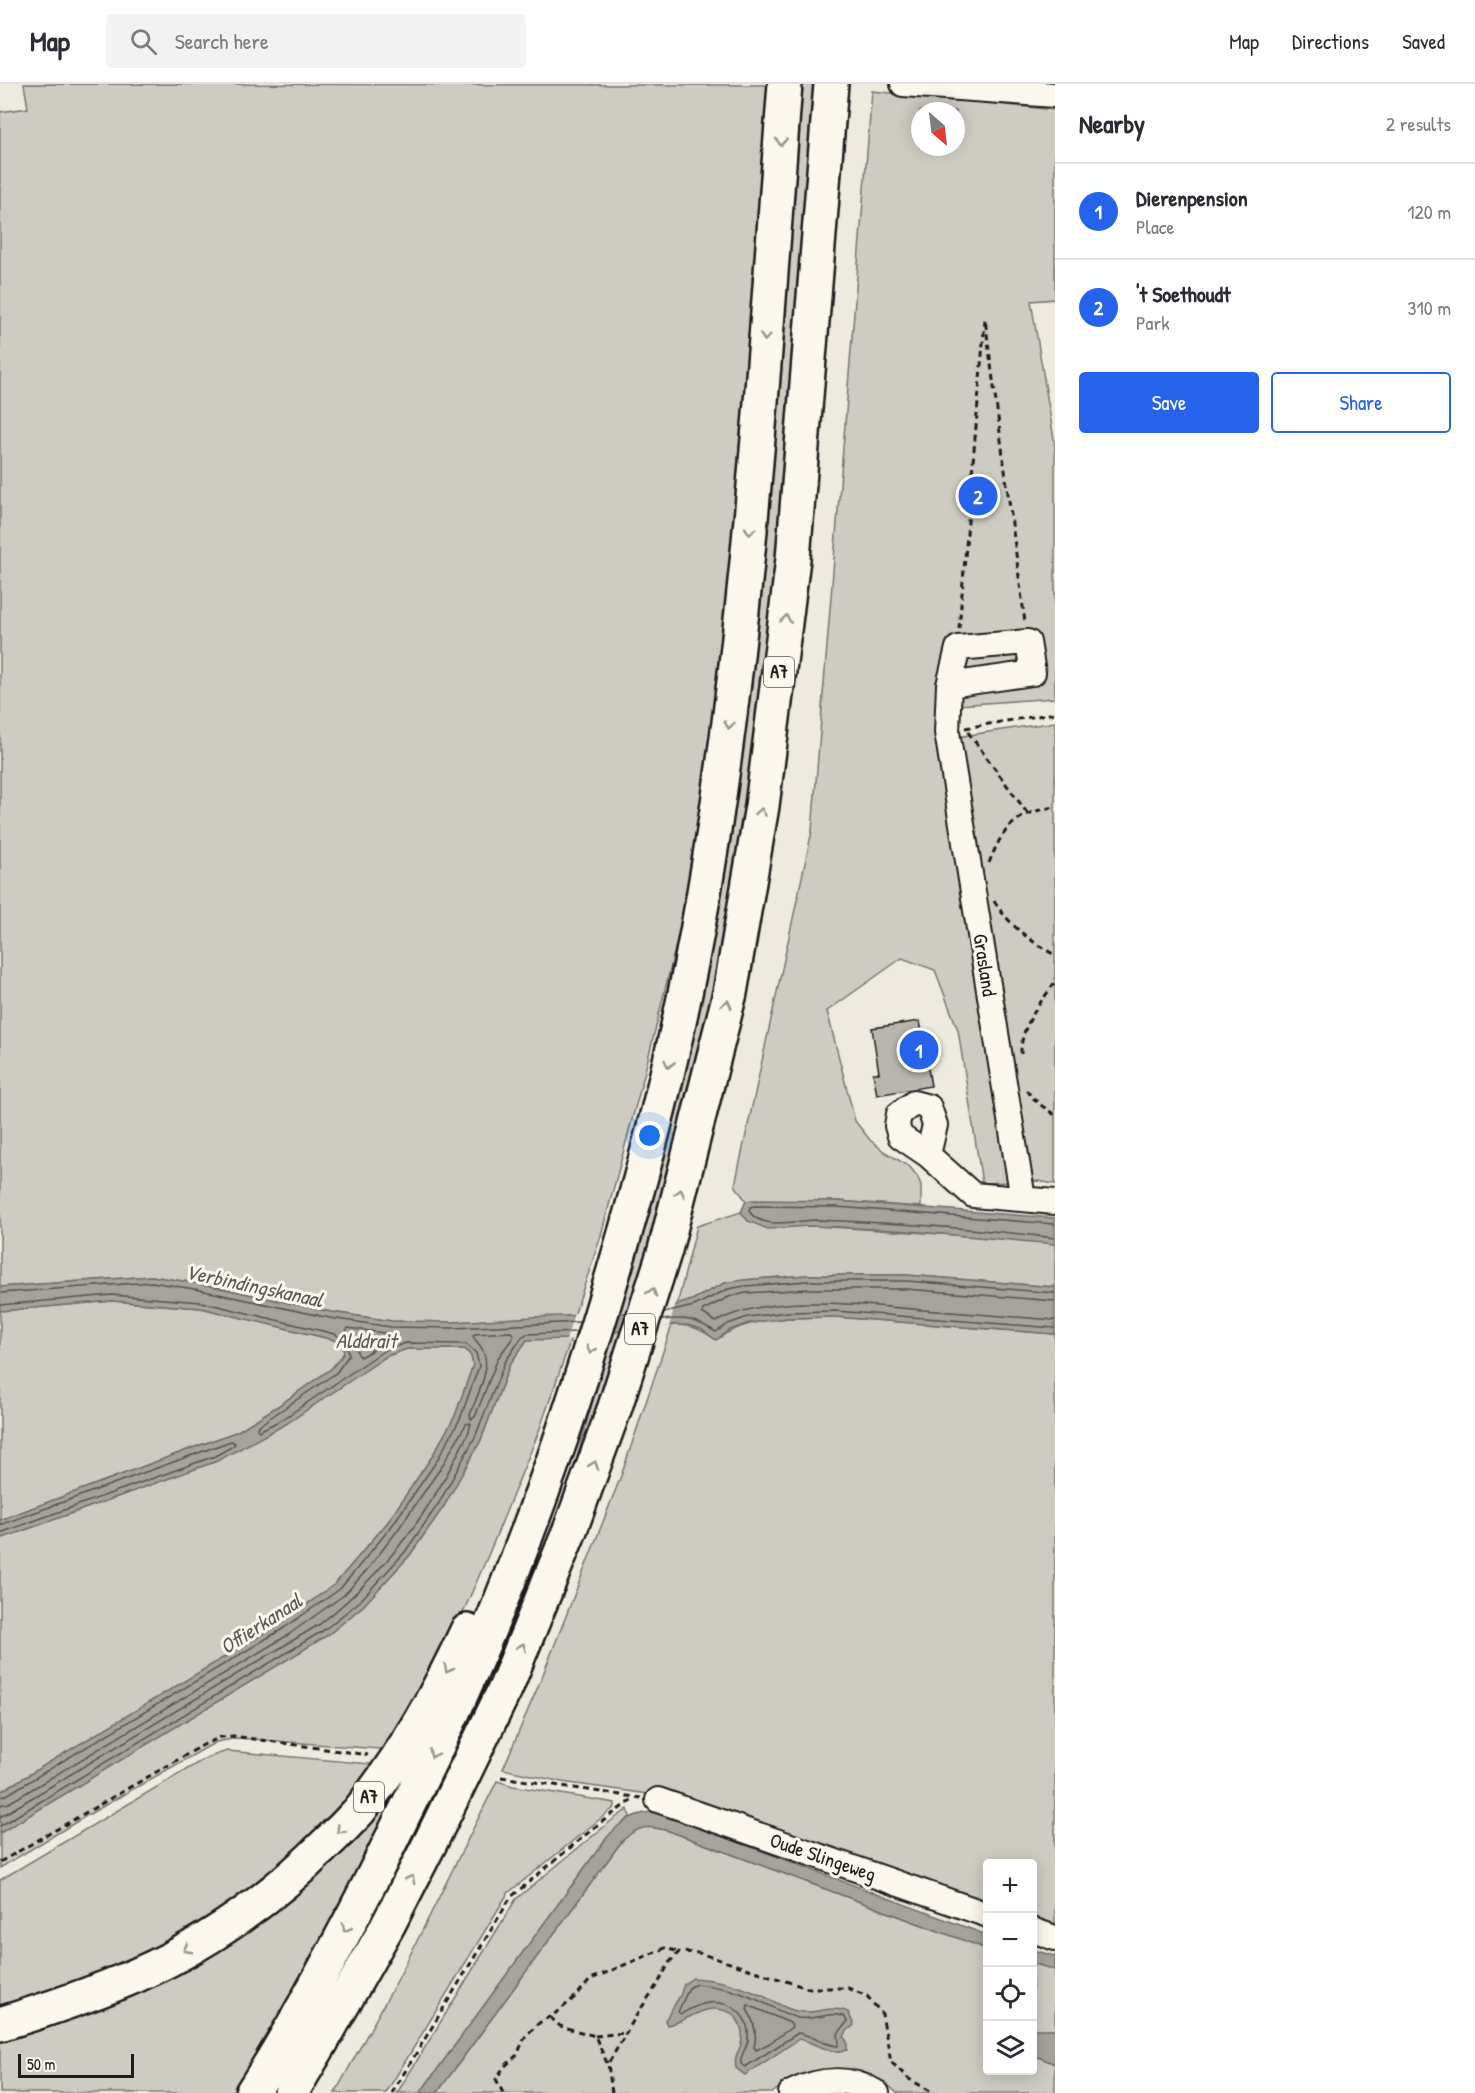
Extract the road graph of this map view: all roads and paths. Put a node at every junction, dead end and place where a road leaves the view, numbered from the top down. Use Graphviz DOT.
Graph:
graph roads {
  1 [pos="785,84"];
  2 [pos="831,84"];
  3 [pos="903,84"];
  4 [pos="1055,95"];
  5 [pos="1028,642"];
  6 [pos="957,648"];
  7 [pos="949,685"];
  8 [pos="1055,713"];
  9 [pos="956,730"];
  10 [pos="1055,807"];
  11 [pos="1028,814"];
  12 [pos="988,866"];
  13 [pos="991,894"];
  14 [pos="1055,955"];
  15 [pos="1055,982"];
  16 [pos="1021,1059"];
  17 [pos="1026,1090"];
  18 [pos="1055,1115"];
  19 [pos="928,1155"];
  20 [pos="1023,1199"];
  21 [pos="1055,1202"];
  22 [pos="573,1407"];
  23 [pos="369,1755"];
  24 [pos="501,1777"];
  25 [pos="658,1800"];
  26 [pos="0,1862"];
  27 [pos="983,1914"];
  28 [pos="1037,1932"];
  29 [pos="1055,1938"];
  30 [pos="679,1952"];
  31 [pos="550,2017"];
  32 [pos="0,2024"];
  33 [pos="625,2032"];
  34 [pos="595,2036"];
  35 [pos="322,2041"];
  36 [pos="608,2064"];
  37 [pos="252,2093"];
  38 [pos="291,2093"];
  39 [pos="305,2093"];
  40 [pos="392,2093"];
  41 [pos="503,2093"];
  42 [pos="612,2093"];
  43 [pos="791,2093"];
  44 [pos="877,2093"];
  45 [pos="934,2093"];
  1 -- 22 [label="highway, A7, one-way"];
  35 -- 2 [label="highway, A7, one-way"];
  3 -- 4 [label="street"];
  5 -- 6 [label="street"];
  5 -- 6 [label="path"];
  5 -- 7 [label="street"];
  6 -- 7 [label="street, Grasland"];
  7 -- 9 [label="street, Grasland"];
  8 -- 9 [label="path"];
  9 -- 11 [label="path"];
  9 -- 20 [label="street, Grasland"];
  10 -- 11 [label="path"];
  11 -- 12 [label="path"];
  13 -- 14 [label="path"];
  15 -- 16 [label="path"];
  17 -- 18 [label="path"];
  19 -- 20 [label="street"];
  20 -- 21 [label="street"];
  22 -- 32 [label="highway, A7, one-way"];
  22 -- 37 [label="highway, A7, one-way"];
  23 -- 26 [label="path"];
  24 -- 40 [label="path"];
  25 -- 27 [label="street, Oude Slingeweg"];
  28 -- 29 [label="street"];
  30 -- 31 [label="path"];
  30 -- 33 [label="path"];
  30 -- 45 [label="path"];
  31 -- 34 [label="path"];
  31 -- 41 [label="path"];
  33 -- 34 [label="path"];
  33 -- 36 [label="path"];
  34 -- 36 [label="path"];
  35 -- 38 [label="highway, A7"];
  35 -- 39 [label="highway, A7"];
  36 -- 42 [label="path"];
  43 -- 44 [label="street"];
}
